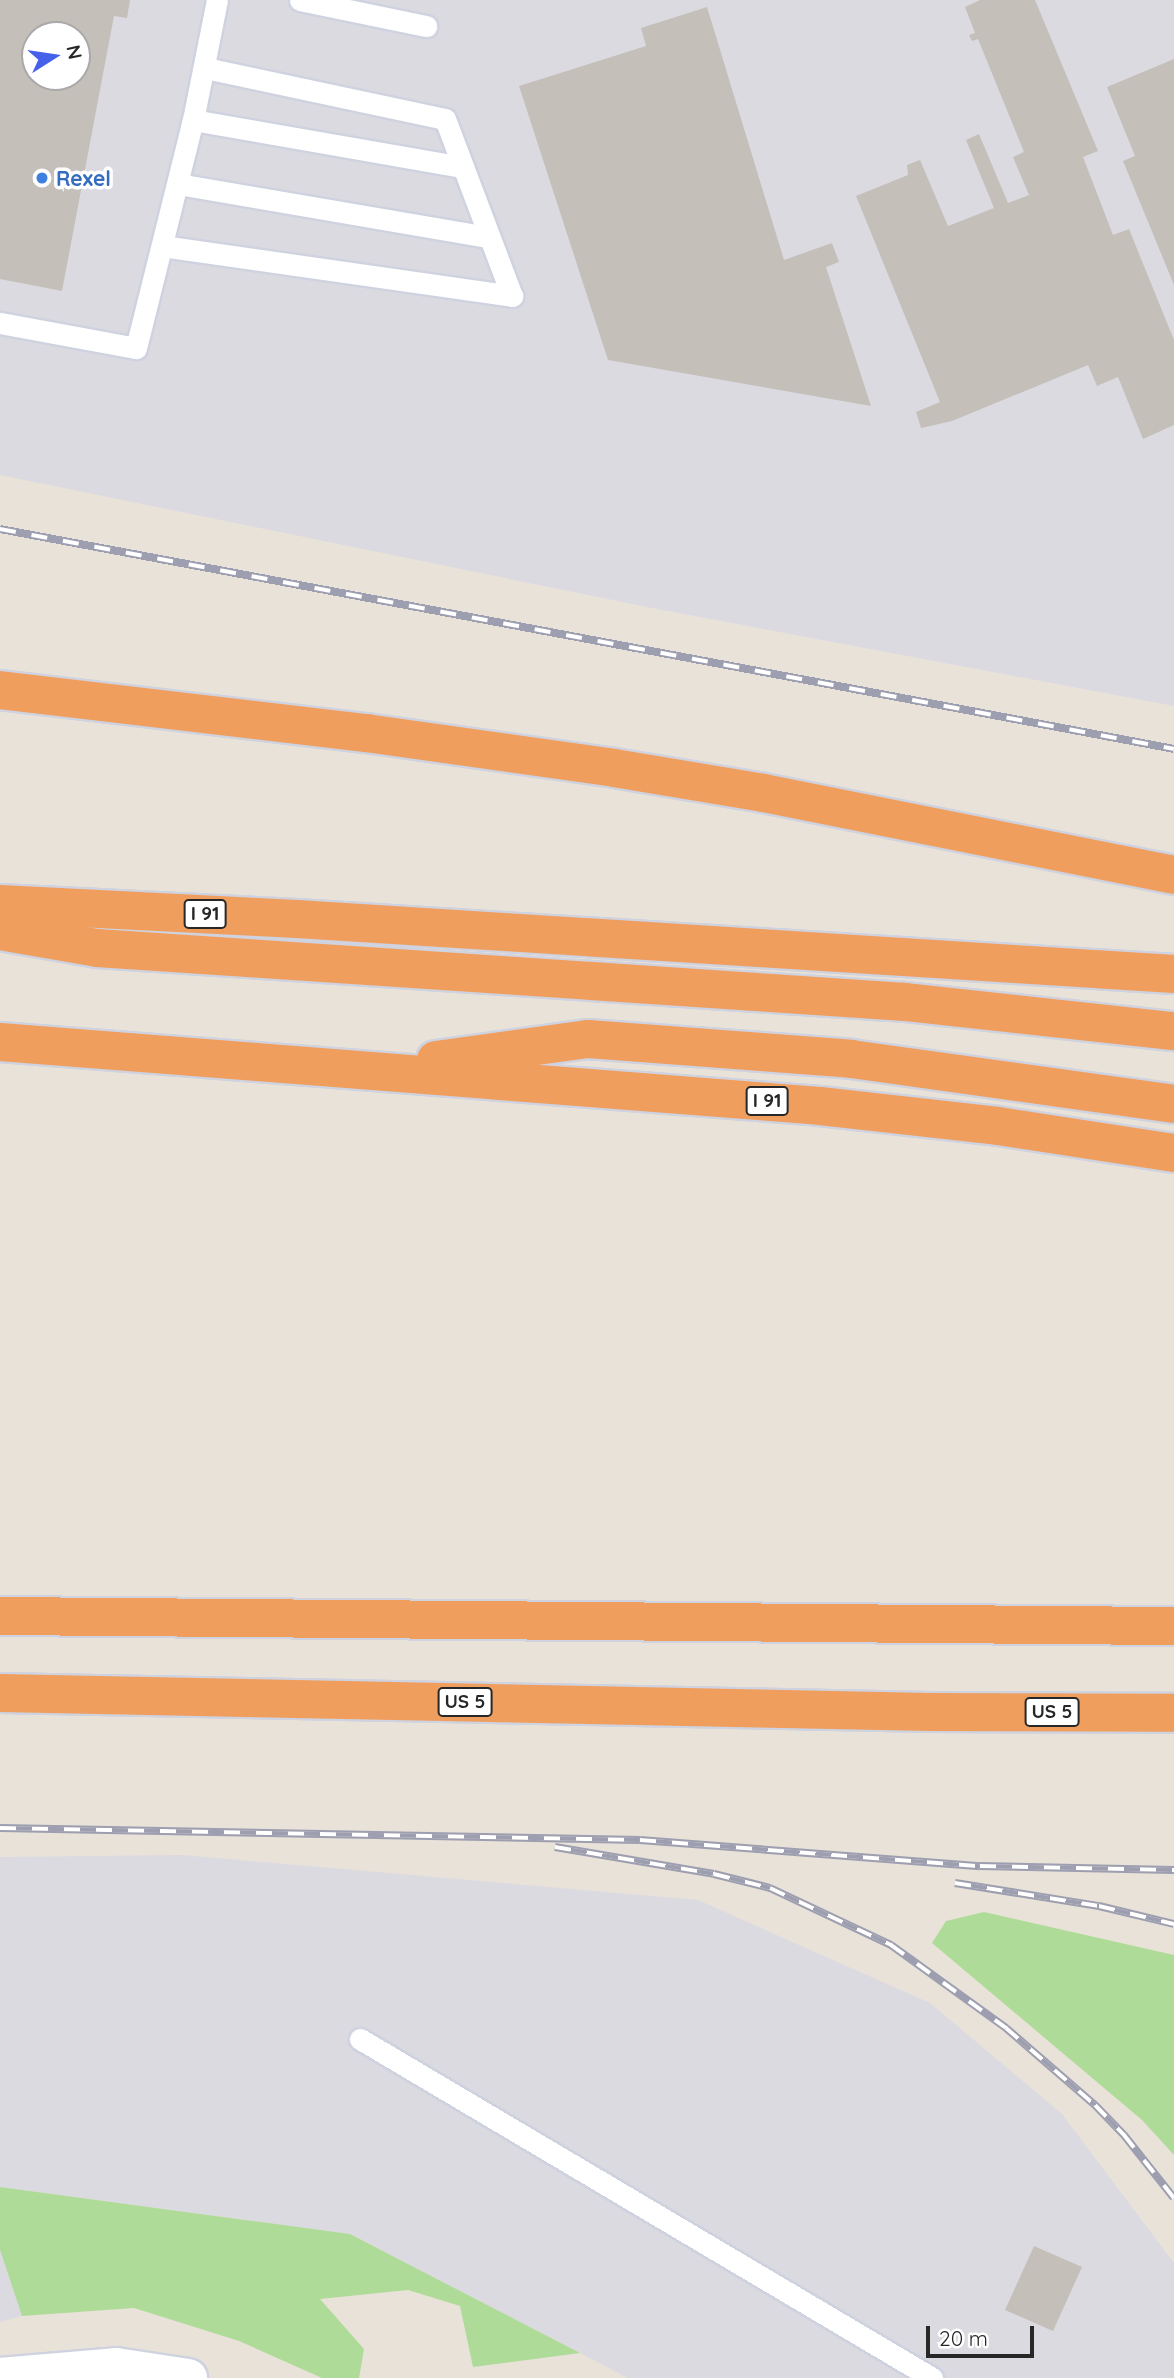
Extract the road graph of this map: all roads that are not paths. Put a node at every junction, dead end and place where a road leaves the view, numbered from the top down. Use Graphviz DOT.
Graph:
graph roads {
  1 [pos="217,0"];
  2 [pos="300,0"];
  3 [pos="426,26"];
  4 [pos="205,68"];
  5 [pos="194,120"];
  6 [pos="463,167"];
  7 [pos="178,184"];
  8 [pos="489,237"];
  9 [pos="162,246"];
  10 [pos="0,323"];
  11 [pos="0,690"];
  12 [pos="1174,874"];
  13 [pos="0,904"];
  14 [pos="0,931"];
  15 [pos="1174,974"];
  16 [pos="1174,1031"];
  17 [pos="0,1042"];
  18 [pos="358,1071"];
  19 [pos="1174,1104"];
  20 [pos="1174,1153"];
  21 [pos="0,1616"];
  22 [pos="1174,1626"];
  23 [pos="0,1693"];
  24 [pos="1174,1713"];
  25 [pos="360,2039"];
  26 [pos="0,2377"];
  27 [pos="188,2378"];
  28 [pos="932,2378"];
  1 -- 4 [label="lane"];
  2 -- 3 [label="lane"];
  4 -- 5 [label="lane"];
  4 -- 6 [label="lane"];
  5 -- 6 [label="lane"];
  5 -- 7 [label="lane"];
  6 -- 8 [label="lane"];
  7 -- 8 [label="lane"];
  7 -- 9 [label="lane"];
  8 -- 9 [label="lane"];
  9 -- 10 [label="lane"];
  11 -- 12 [label="highway"];
  13 -- 15 [label="highway, I 91"];
  14 -- 16 [label="highway"];
  17 -- 18 [label="highway, I 91"];
  18 -- 19 [label="highway"];
  18 -- 20 [label="highway, I 91"];
  21 -- 22 [label="highway"];
  23 -- 24 [label="highway, US 5"];
  25 -- 28 [label="lane"];
  26 -- 27 [label="street"];
}
